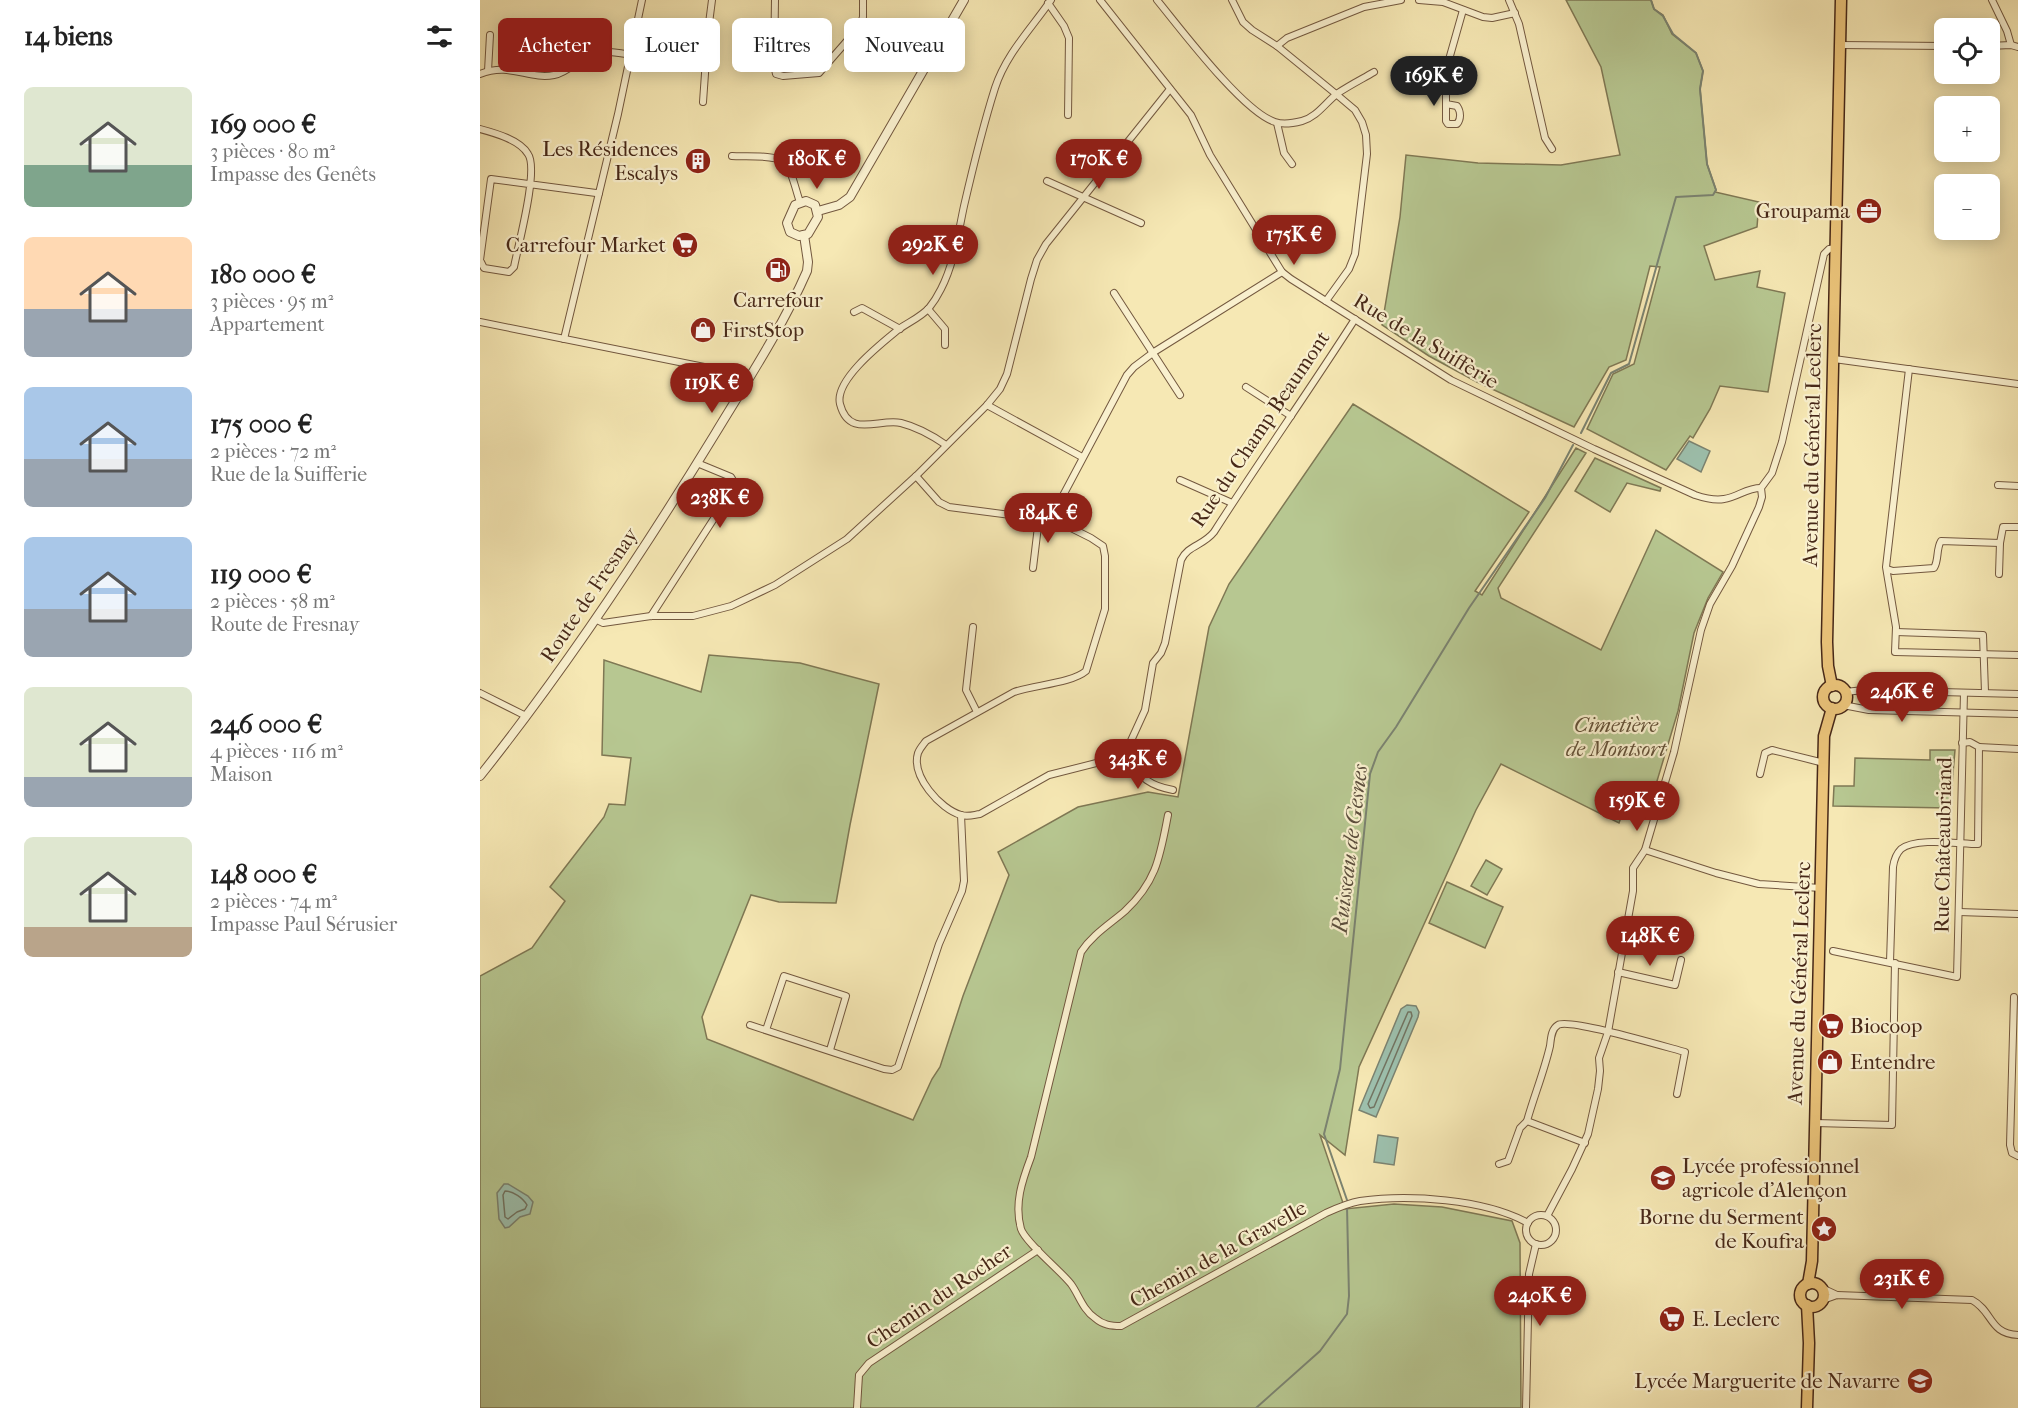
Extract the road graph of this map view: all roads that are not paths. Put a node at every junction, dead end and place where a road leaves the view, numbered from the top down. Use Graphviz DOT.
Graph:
graph roads {
  1 [pos="642,0"];
  2 [pos="712,0"];
  3 [pos="776,0"];
  4 [pos="863,0"];
  5 [pos="964,0"];
  6 [pos="1100,0"];
  7 [pos="1157,0"];
  8 [pos="1232,0"];
  9 [pos="1401,0"];
  10 [pos="1419,0"];
  11 [pos="1509,0"];
  12 [pos="1840,0"];
  13 [pos="1992,0"];
  14 [pos="1049,2"];
  15 [pos="1463,10"];
  16 [pos="1515,13"];
  17 [pos="638,18"];
  18 [pos="490,36"];
  19 [pos="1840,45"];
  20 [pos="1277,46"];
  21 [pos="1934,46"];
  22 [pos="2015,46"];
  23 [pos="488,71"];
  24 [pos="498,71"];
  25 [pos="530,72"];
  26 [pos="564,72"];
  27 [pos="627,72"];
  28 [pos="1374,72"];
  29 [pos="480,74"];
  30 [pos="1170,89"];
  31 [pos="1336,94"];
  32 [pos="703,102"];
  33 [pos="1446,104"];
  34 [pos="1068,115"];
  35 [pos="1277,123"];
  36 [pos="480,129"];
  37 [pos="1552,149"];
  38 [pos="732,156"];
  39 [pos="1292,164"];
  40 [pos="1047,181"];
  41 [pos="531,184"];
  42 [pos="599,193"];
  43 [pos="1084,196"];
  44 [pos="800,202"];
  45 [pos="818,211"];
  46 [pos="1141,223"];
  47 [pos="804,236"];
  48 [pos="1836,248"];
  49 [pos="1282,272"];
  50 [pos="1114,293"];
  51 [pos="1326,301"];
  52 [pos="928,309"];
  53 [pos="854,312"];
  54 [pos="1355,319"];
  55 [pos="480,322"];
  56 [pos="900,329"];
  57 [pos="564,339"];
  58 [pos="945,345"];
  59 [pos="1154,352"];
  60 [pos="1834,359"];
  61 [pos="1910,369"];
  62 [pos="749,378"];
  63 [pos="2018,384"];
  64 [pos="1246,387"];
  65 [pos="1180,395"];
  66 [pos="987,405"];
  67 [pos="1291,417"];
  68 [pos="946,445"];
  69 [pos="1082,457"];
  70 [pos="697,463"];
  71 [pos="916,476"];
  72 [pos="1180,480"];
  73 [pos="1998,485"];
  74 [pos="2018,486"];
  75 [pos="1761,488"];
  76 [pos="1232,503"];
  77 [pos="1039,518"];
  78 [pos="1050,520"];
  79 [pos="2018,527"];
  80 [pos="2000,543"];
  81 [pos="1034,568"];
  82 [pos="1887,569"];
  83 [pos="1999,574"];
  84 [pos="651,616"];
  85 [pos="596,619"];
  86 [pos="973,627"];
  87 [pos="1896,632"];
  88 [pos="1984,655"];
  89 [pos="2018,655"];
  90 [pos="1833,686"];
  91 [pos="1845,692"];
  92 [pos="1985,692"];
  93 [pos="480,693"];
  94 [pos="1964,693"];
  95 [pos="2018,694"];
  96 [pos="1843,705"];
  97 [pos="1832,708"];
  98 [pos="977,712"];
  99 [pos="1964,713"];
  100 [pos="2018,714"];
  101 [pos="526,716"];
  102 [pos="1962,743"];
  103 [pos="1979,747"];
  104 [pos="2018,749"];
  105 [pos="1124,756"];
  106 [pos="1824,763"];
  107 [pos="1760,774"];
  108 [pos="480,776"];
  109 [pos="1173,790"];
  110 [pos="961,815"];
  111 [pos="1168,815"];
  112 [pos="1959,844"];
  113 [pos="1645,850"];
  114 [pos="1821,888"];
  115 [pos="1959,912"];
  116 [pos="2018,914"];
  117 [pos="1833,951"];
  118 [pos="1681,960"];
  119 [pos="1893,962"];
  120 [pos="1618,972"];
  121 [pos="2014,997"];
  122 [pos="750,1025"];
  123 [pos="766,1030"];
  124 [pos="1608,1032"];
  125 [pos="830,1050"];
  126 [pos="2015,1074"];
  127 [pos="1677,1094"];
  128 [pos="1527,1121"];
  129 [pos="1814,1123"];
  130 [pos="1585,1143"];
  131 [pos="2018,1156"];
  132 [pos="1499,1164"];
  133 [pos="1547,1216"];
  134 [pos="1528,1223"];
  135 [pos="1536,1244"];
  136 [pos="1038,1250"];
  137 [pos="1816,1286"];
  138 [pos="1837,1295"];
  139 [pos="1816,1304"];
  140 [pos="2018,1335"];
  141 [pos="857,1408"];
  142 [pos="1526,1408"];
  143 [pos="1807,1408"];
  1 -- 17 [label="street"];
  2 -- 32 [label="street"];
  3 -- 4 [label="street"];
  5 -- 45 [label="street"];
  6 -- 30 [label="street, Rue de la Suifferie"];
  7 -- 35 [label="street"];
  8 -- 20 [label="street"];
  9 -- 20 [label="street"];
  10 -- 15 [label="street"];
  11 -- 16 [label="street"];
  12 -- 19 [label="main road, Avenue du Général Leclerc"];
  13 -- 22 [label="street"];
  14 -- 34 [label="street"];
  14 -- 52 [label="street"];
  15 -- 16 [label="street"];
  15 -- 33 [label="street"];
  16 -- 37 [label="street"];
  18 -- 23 [label="street"];
  19 -- 21 [label="street"];
  19 -- 48 [label="main road, Avenue du Général Leclerc"];
  20 -- 31 [label="street"];
  23 -- 24 [label="street"];
  23 -- 29 [label="street"];
  25 -- 26 [label="street"];
  27 -- 42 [label="street"];
  28 -- 31 [label="street"];
  30 -- 43 [label="street"];
  30 -- 49 [label="street, Rue de la Suifferie"];
  31 -- 35 [label="street"];
  31 -- 51 [label="street"];
  35 -- 39 [label="street"];
  36 -- 41 [label="street"];
  38 -- 44 [label="street"];
  40 -- 43 [label="street"];
  41 -- 41 [label="street"];
  41 -- 42 [label="street"];
  42 -- 57 [label="street"];
  43 -- 46 [label="street"];
  43 -- 66 [label="street"];
  44 -- 45 [label="street"];
  44 -- 47 [label="street"];
  45 -- 47 [label="street"];
  47 -- 62 [label="street, Route de Fresnay"];
  48 -- 60 [label="main road, Avenue du Général Leclerc"];
  48 -- 75 [label="street"];
  49 -- 51 [label="street, Rue de la Suifferie"];
  49 -- 59 [label="street"];
  50 -- 59 [label="street"];
  51 -- 54 [label="street, Rue de la Suifferie"];
  52 -- 56 [label="street"];
  52 -- 58 [label="street"];
  53 -- 56 [label="street"];
  54 -- 67 [label="street, Rue du Champ Beaumont"];
  54 -- 75 [label="street, Rue de la Suifferie"];
  55 -- 57 [label="street"];
  56 -- 68 [label="street"];
  57 -- 62 [label="street"];
  59 -- 65 [label="street"];
  59 -- 69 [label="street"];
  60 -- 61 [label="street"];
  60 -- 90 [label="main road, Avenue du Général Leclerc"];
  61 -- 63 [label="street"];
  61 -- 82 [label="street"];
  62 -- 70 [label="street, Route de Fresnay"];
  64 -- 67 [label="street"];
  66 -- 68 [label="street"];
  66 -- 69 [label="street"];
  67 -- 76 [label="street, Rue du Champ Beaumont"];
  68 -- 71 [label="street"];
  69 -- 78 [label="street"];
  70 -- 84 [label="street"];
  70 -- 85 [label="street, Route de Fresnay"];
  71 -- 77 [label="street"];
  71 -- 84 [label="street"];
  72 -- 76 [label="street"];
  73 -- 74 [label="street"];
  75 -- 113 [label="street"];
  76 -- 105 [label="street, Rue du Champ Beaumont"];
  77 -- 78 [label="street"];
  77 -- 81 [label="street"];
  78 -- 98 [label="street"];
  79 -- 80 [label="street"];
  80 -- 82 [label="street"];
  80 -- 83 [label="street"];
  82 -- 87 [label="street"];
  84 -- 85 [label="street"];
  85 -- 101 [label="street, Route de Fresnay"];
  86 -- 98 [label="street"];
  87 -- 88 [label="street"];
  87 -- 88 [label="street"];
  88 -- 89 [label="street"];
  88 -- 92 [label="street"];
  90 -- 91 [label="main road"];
  90 -- 97 [label="main road"];
  91 -- 94 [label="street"];
  91 -- 96 [label="main road"];
  92 -- 94 [label="street"];
  92 -- 95 [label="street"];
  93 -- 101 [label="street"];
  94 -- 99 [label="street, Rue Châteaubriand"];
  96 -- 97 [label="main road"];
  96 -- 99 [label="street"];
  97 -- 106 [label="main road, Avenue du Général Leclerc"];
  98 -- 110 [label="street"];
  99 -- 100 [label="street"];
  99 -- 102 [label="street, Rue Châteaubriand"];
  101 -- 108 [label="street, Route de Fresnay"];
  102 -- 103 [label="street"];
  102 -- 112 [label="street, Rue Châteaubriand"];
  103 -- 104 [label="street"];
  103 -- 112 [label="street"];
  105 -- 109 [label="street"];
  105 -- 110 [label="street"];
  106 -- 107 [label="street"];
  106 -- 114 [label="main road, Avenue du Général Leclerc"];
  110 -- 125 [label="street"];
  111 -- 136 [label="street, Chemin de la Gravelle"];
  112 -- 115 [label="street, Rue Châteaubriand"];
  112 -- 119 [label="street"];
  113 -- 114 [label="street"];
  113 -- 120 [label="street"];
  114 -- 129 [label="main road, Avenue du Général Leclerc"];
  115 -- 116 [label="street"];
  115 -- 119 [label="street, Rue Châteaubriand"];
  117 -- 119 [label="street"];
  118 -- 120 [label="street"];
  119 -- 129 [label="street"];
  120 -- 124 [label="street"];
  121 -- 126 [label="street"];
  122 -- 123 [label="street"];
  123 -- 125 [label="street"];
  123 -- 125 [label="street"];
  124 -- 127 [label="street"];
  124 -- 128 [label="street"];
  124 -- 130 [label="street"];
  126 -- 131 [label="street"];
  128 -- 130 [label="street"];
  128 -- 132 [label="street"];
  129 -- 137 [label="main road, Avenue du Général Leclerc"];
  130 -- 133 [label="street"];
  133 -- 134 [label="street"];
  133 -- 135 [label="street"];
  134 -- 135 [label="street"];
  134 -- 136 [label="street, Chemin de la Gravelle"];
  135 -- 142 [label="street"];
  136 -- 141 [label="street, Chemin du Rocher"];
  137 -- 138 [label="street"];
  137 -- 139 [label="main road"];
  137 -- 139 [label="main road"];
  138 -- 139 [label="street"];
  138 -- 140 [label="street"];
  139 -- 143 [label="main road"];
}
